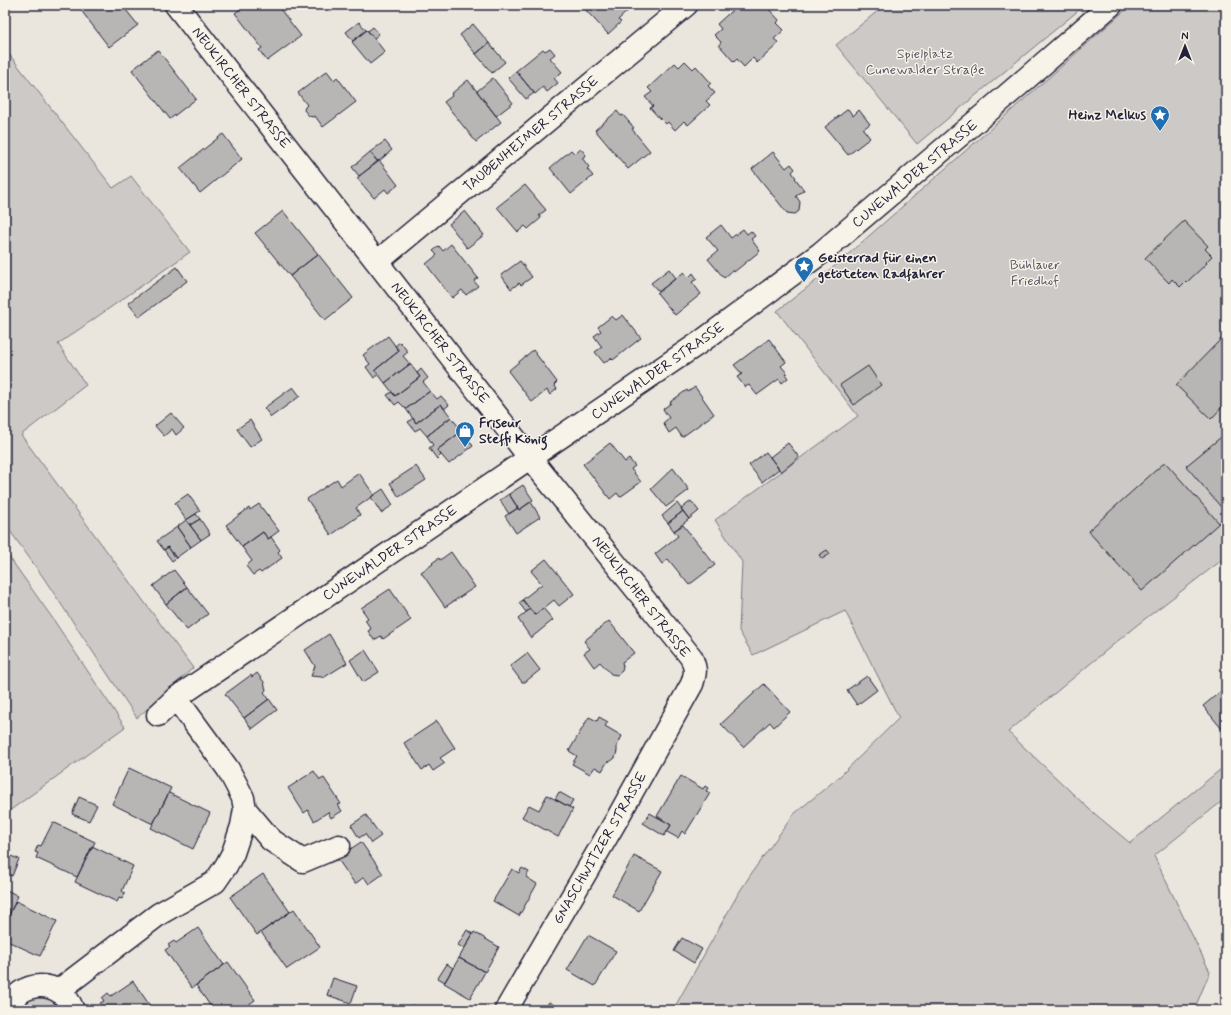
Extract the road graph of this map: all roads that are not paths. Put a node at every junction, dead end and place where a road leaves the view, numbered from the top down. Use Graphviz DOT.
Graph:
graph roads {
  1 [pos="686,5"];
  2 [pos="1111,5"];
  3 [pos="180,6"];
  4 [pos="377,262"];
  5 [pos="530,458"];
  6 [pos="692,684"];
  7 [pos="176,698"];
  8 [pos="158,715"];
  9 [pos="245,809"];
  10 [pos="339,846"];
  11 [pos="58,991"];
  12 [pos="8,1002"];
  13 [pos="73,1010"];
  14 [pos="506,1010"];
  1 -- 4 [label="street, TAUBENHEIMER STRASSE"];
  2 -- 5 [label="street, CUNEWALDER STRASSE"];
  3 -- 4 [label="street, NEUKIRCHER STRASSE"];
  4 -- 5 [label="street, NEUKIRCHER STRASSE"];
  5 -- 6 [label="street, NEUKIRCHER STRASSE"];
  5 -- 7 [label="street, CUNEWALDER STRASSE"];
  6 -- 14 [label="street, GNASCHWITZER STRASSE"];
  7 -- 8 [label="street, CUNEWALDER STRASSE"];
  7 -- 9 [label="street"];
  9 -- 10 [label="street"];
  9 -- 11 [label="street"];
  11 -- 12 [label="street"];
  11 -- 13 [label="street"];
}
